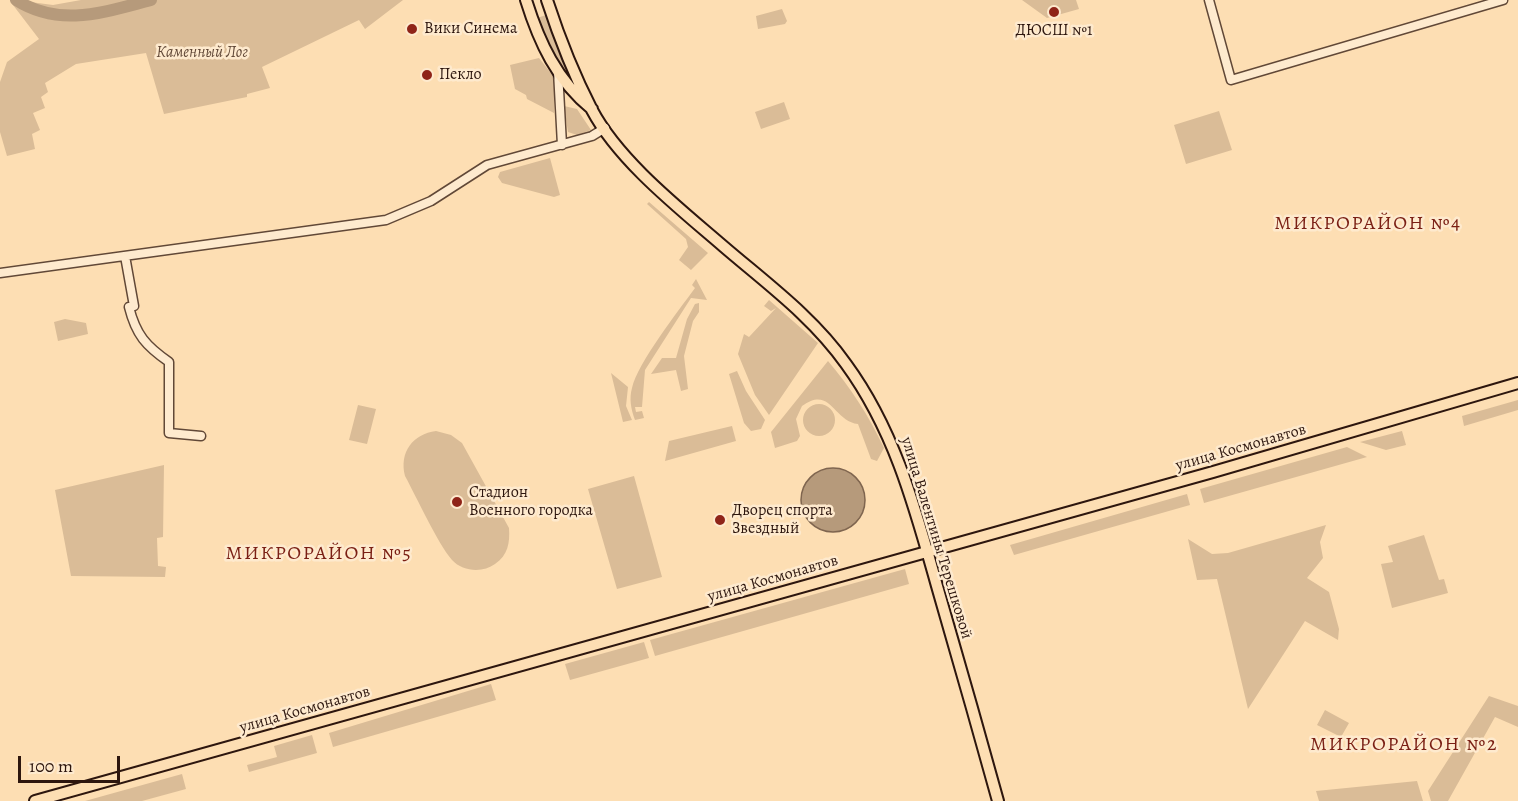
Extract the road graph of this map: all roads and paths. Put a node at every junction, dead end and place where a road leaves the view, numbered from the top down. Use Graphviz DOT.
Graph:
graph roads {
  1 [pos="547,0"];
  2 [pos="1209,0"];
  3 [pos="1503,0"];
  4 [pos="527,2"];
  5 [pos="558,71"];
  6 [pos="592,109"];
  7 [pos="605,128"];
  8 [pos="561,132"];
  9 [pos="578,141"];
  10 [pos="562,145"];
  11 [pos="125,256"];
  12 [pos="0,273"];
  13 [pos="1518,383"];
  14 [pos="201,436"];
  15 [pos="928,552"];
  16 [pos="35,801"];
  17 [pos="998,801"];
  1 -- 4 [label="main road"];
  1 -- 6 [label="main road, улица Валентины Терешковой"];
  2 -- 3 [label="street"];
  4 -- 5 [label="main road, улица Валентины Терешковой"];
  5 -- 6 [label="main road, улица Валентины Терешковой"];
  5 -- 8 [label="street"];
  6 -- 7 [label="main road, улица Валентины Терешковой"];
  7 -- 9 [label="street"];
  7 -- 15 [label="main road, улица Валентины Терешковой"];
  8 -- 9 [label="street"];
  8 -- 10 [label="street"];
  9 -- 10 [label="street"];
  10 -- 11 [label="street"];
  11 -- 12 [label="street"];
  11 -- 14 [label="street"];
  13 -- 15 [label="main road, улица Космонавтов"];
  15 -- 16 [label="main road, улица Космонавтов"];
  15 -- 17 [label="main road, улица Валентины Терешковой"];
}
